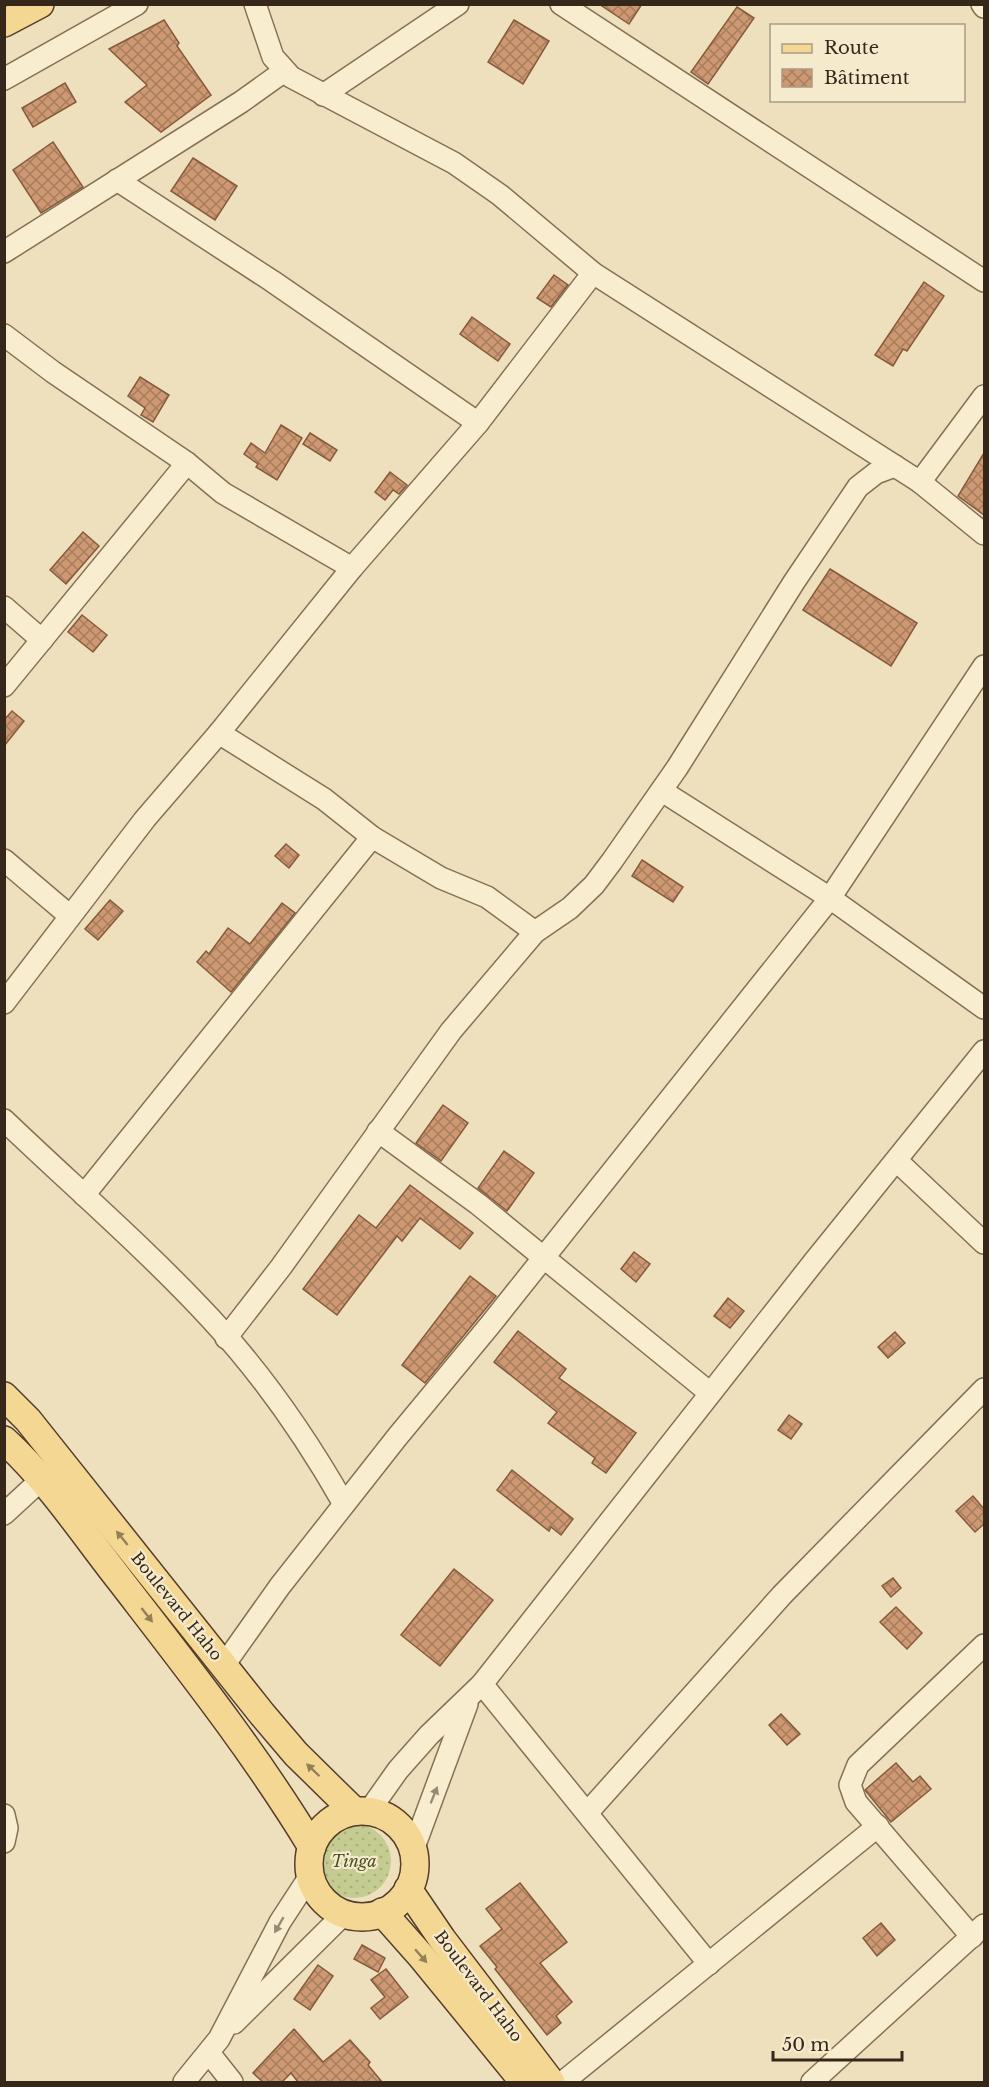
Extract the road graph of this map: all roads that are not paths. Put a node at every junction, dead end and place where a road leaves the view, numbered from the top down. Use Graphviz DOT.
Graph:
graph roads {
  1 [pos="40,4"];
  2 [pos="137,4"];
  3 [pos="255,4"];
  4 [pos="458,4"];
  5 [pos="561,4"];
  6 [pos="4,23"];
  7 [pos="283,72"];
  8 [pos="4,78"];
  9 [pos="323,95"];
  10 [pos="117,180"];
  11 [pos="4,252"];
  12 [pos="593,273"];
  13 [pos="984,281"];
  14 [pos="4,335"];
  15 [pos="984,396"];
  16 [pos="478,423"];
  17 [pos="187,463"];
  18 [pos="895,466"];
  19 [pos="920,482"];
  20 [pos="984,534"];
  21 [pos="352,567"];
  22 [pos="4,607"];
  23 [pos="42,640"];
  24 [pos="984,666"];
  25 [pos="4,686"];
  26 [pos="219,733"];
  27 [pos="662,792"];
  28 [pos="372,837"];
  29 [pos="4,860"];
  30 [pos="830,898"];
  31 [pos="70,916"];
  32 [pos="535,932"];
  33 [pos="4,1002"];
  34 [pos="984,1008"];
  35 [pos="984,1051"];
  36 [pos="4,1119"];
  37 [pos="378,1131"];
  38 [pos="897,1161"];
  39 [pos="84,1195"];
  40 [pos="984,1243"];
  41 [pos="543,1258"];
  42 [pos="226,1338"];
  43 [pos="984,1389"];
  44 [pos="710,1393"];
  45 [pos="4,1396"];
  46 [pos="4,1440"];
  47 [pos="42,1479"];
  48 [pos="344,1504"];
  49 [pos="4,1514"];
  50 [pos="984,1645"];
  51 [pos="224,1665"];
  52 [pos="482,1684"];
  53 [pos="469,1700"];
  54 [pos="362,1811"];
  55 [pos="588,1812"];
  56 [pos="4,1815"];
  57 [pos="878,1826"];
  58 [pos="4,1842"];
  59 [pos="312,1847"];
  60 [pos="413,1850"];
  61 [pos="310,1876"];
  62 [pos="408,1889"];
  63 [pos="382,1912"];
  64 [pos="344,1914"];
  65 [pos="978,1931"];
  66 [pos="709,1964"];
  67 [pos="214,2046"];
  68 [pos="184,2082"];
  69 [pos="232,2082"];
  70 [pos="524,2082"];
  71 [pos="551,2082"];
  72 [pos="563,2082"];
  73 [pos="812,2082"];
  1 -- 6 [label="main road"];
  2 -- 8 [label="street"];
  3 -- 7 [label="street"];
  4 -- 9 [label="street"];
  5 -- 13 [label="street"];
  7 -- 9 [label="street"];
  7 -- 10 [label="street"];
  9 -- 12 [label="street"];
  10 -- 11 [label="street"];
  10 -- 16 [label="street"];
  12 -- 16 [label="street"];
  12 -- 18 [label="street"];
  14 -- 17 [label="street"];
  15 -- 19 [label="street"];
  16 -- 21 [label="street"];
  17 -- 21 [label="street"];
  17 -- 23 [label="street"];
  18 -- 19 [label="street"];
  18 -- 27 [label="street"];
  19 -- 20 [label="street"];
  21 -- 26 [label="street"];
  22 -- 23 [label="street"];
  23 -- 25 [label="street"];
  24 -- 30 [label="street"];
  26 -- 28 [label="street"];
  26 -- 31 [label="street"];
  27 -- 30 [label="street"];
  27 -- 32 [label="street"];
  28 -- 32 [label="street"];
  28 -- 39 [label="street"];
  29 -- 31 [label="street"];
  30 -- 34 [label="street"];
  30 -- 41 [label="street"];
  31 -- 33 [label="street"];
  32 -- 37 [label="street"];
  35 -- 38 [label="street"];
  36 -- 39 [label="street"];
  37 -- 41 [label="street"];
  37 -- 42 [label="street"];
  38 -- 40 [label="street"];
  38 -- 44 [label="street"];
  39 -- 42 [label="street"];
  41 -- 44 [label="street"];
  41 -- 48 [label="street"];
  42 -- 48 [label="street"];
  43 -- 55 [label="street"];
  44 -- 52 [label="street"];
  51 -- 45 [label="main road, Boulevard Haho, one-way"];
  46 -- 47 [label="main road, Boulevard Haho"];
  47 -- 49 [label="street"];
  47 -- 59 [label="main road, Boulevard Haho, one-way"];
  48 -- 51 [label="street"];
  50 -- 57 [label="street"];
  54 -- 51 [label="main road, Boulevard Haho, one-way"];
  52 -- 53 [label="street"];
  52 -- 55 [label="street"];
  53 -- 54 [label="street"];
  60 -- 53 [label="street, one-way"];
  54 -- 59 [label="main road"];
  54 -- 60 [label="main road"];
  55 -- 66 [label="street"];
  56 -- 58 [label="street"];
  57 -- 65 [label="street"];
  57 -- 66 [label="street"];
  59 -- 61 [label="main road"];
  60 -- 62 [label="main road"];
  61 -- 64 [label="main road"];
  61 -- 67 [label="street, one-way"];
  62 -- 63 [label="main road"];
  62 -- 71 [label="main road, Boulevard Haho"];
  63 -- 64 [label="main road"];
  63 -- 70 [label="main road, Boulevard Haho, one-way"];
  64 -- 67 [label="street"];
  65 -- 73 [label="street"];
  66 -- 72 [label="street"];
  67 -- 68 [label="street"];
  67 -- 69 [label="street"];
}
